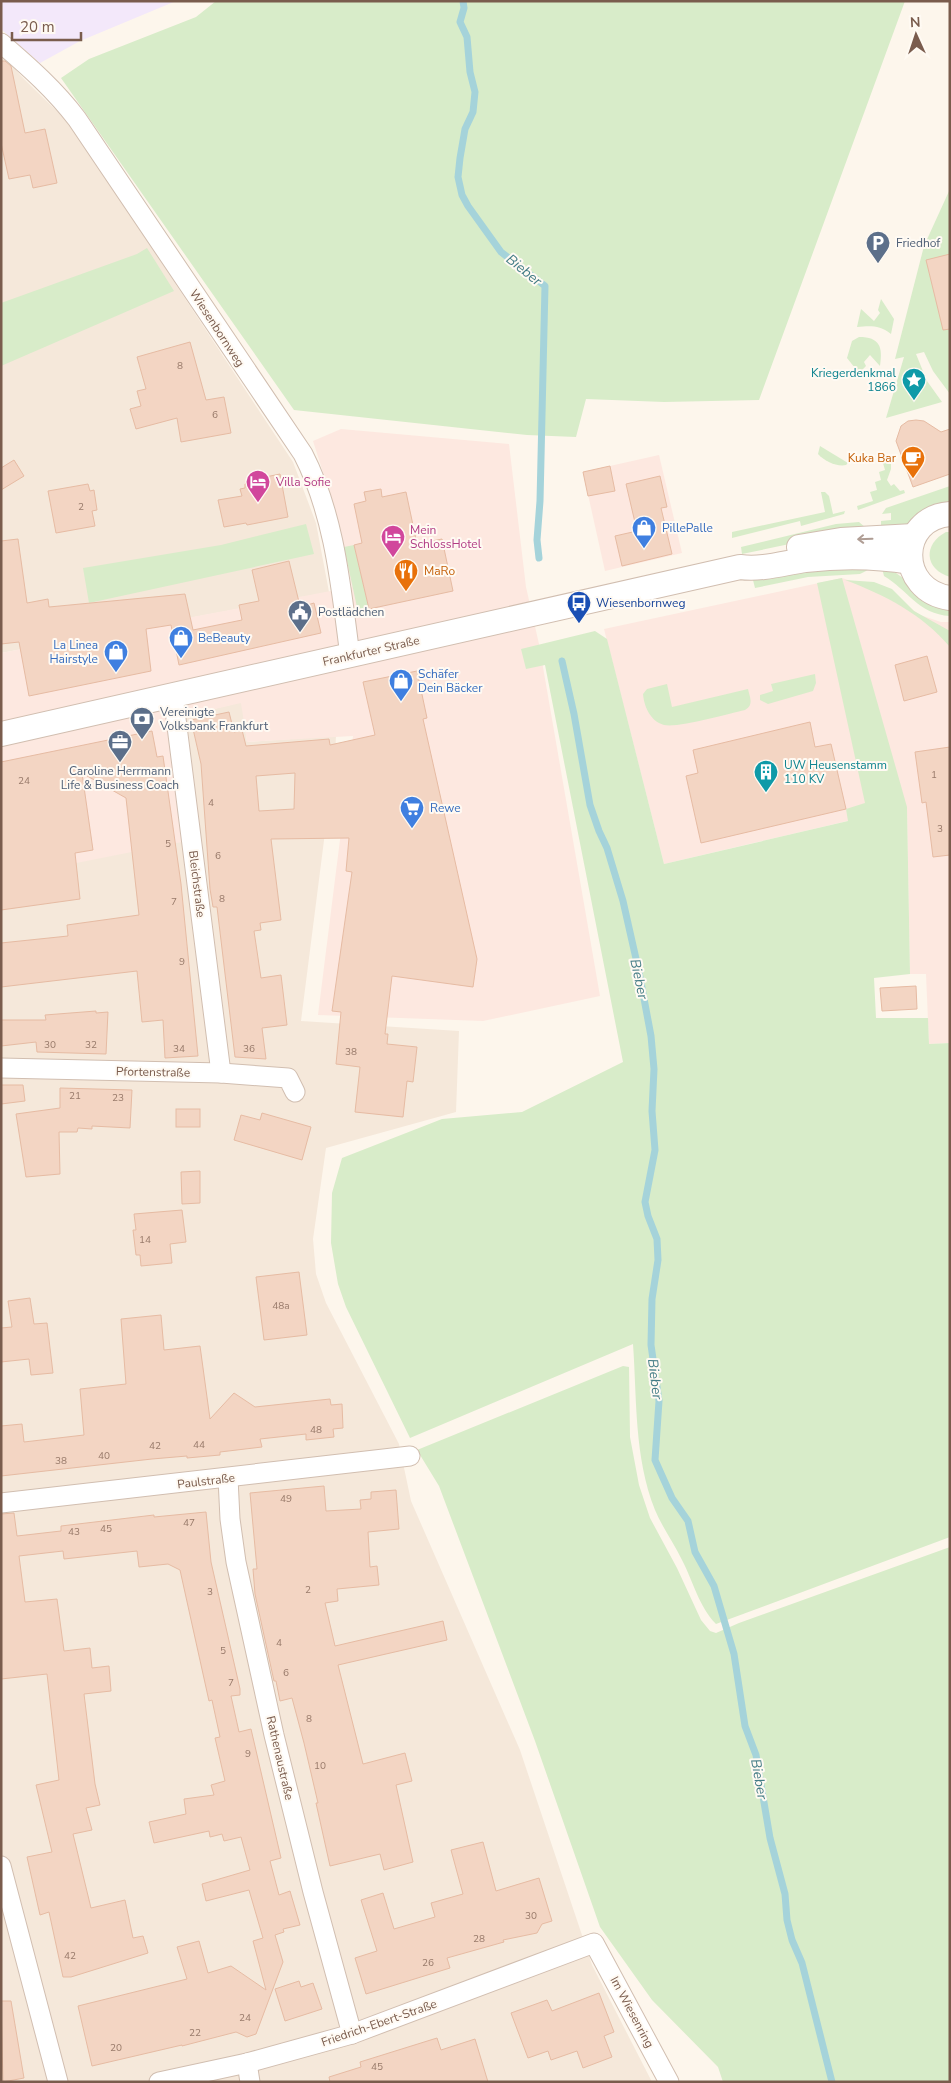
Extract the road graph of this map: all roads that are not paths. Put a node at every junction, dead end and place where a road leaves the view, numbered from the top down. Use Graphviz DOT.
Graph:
graph roads {
  1 [pos="1,43"];
  2 [pos="950,514"];
  3 [pos="914,536"];
  4 [pos="910,562"];
  5 [pos="740,567"];
  6 [pos="950,598"];
  7 [pos="350,656"];
  8 [pos="173,694"];
  9 [pos="1,734"];
  10 [pos="1,1068"];
  11 [pos="221,1073"];
  12 [pos="296,1092"];
  13 [pos="410,1456"];
  14 [pos="228,1478"];
  15 [pos="1,1503"];
  16 [pos="1,1866"];
  17 [pos="594,1943"];
  18 [pos="352,2034"];
  19 [pos="249,2072"];
  20 [pos="58,2082"];
  21 [pos="159,2082"];
  22 [pos="669,2082"];
  1 -- 7 [label="street, Wiesenbornweg"];
  2 -- 3 [label="street"];
  3 -- 4 [label="street"];
  3 -- 5 [label="street, Frankfurter Straße, one-way"];
  4 -- 5 [label="street, Frankfurter Straße"];
  4 -- 6 [label="street"];
  5 -- 7 [label="street, Frankfurter Straße"];
  7 -- 8 [label="street, Frankfurter Straße"];
  8 -- 9 [label="street, Frankfurter Straße"];
  8 -- 11 [label="street, Bleichstraße"];
  10 -- 11 [label="street, Pfortenstraße"];
  11 -- 12 [label="street, Pfortenstraße"];
  13 -- 14 [label="street, Paulstraße"];
  14 -- 15 [label="street, Paulstraße"];
  14 -- 18 [label="street, Rathenaustraße"];
  16 -- 20 [label="street"];
  17 -- 18 [label="street, Friedrich-Ebert-Straße"];
  17 -- 22 [label="street, Im Wiesenring"];
  18 -- 19 [label="street, Friedrich-Ebert-Straße"];
  19 -- 21 [label="street, Friedrich-Ebert-Straße"];
}
